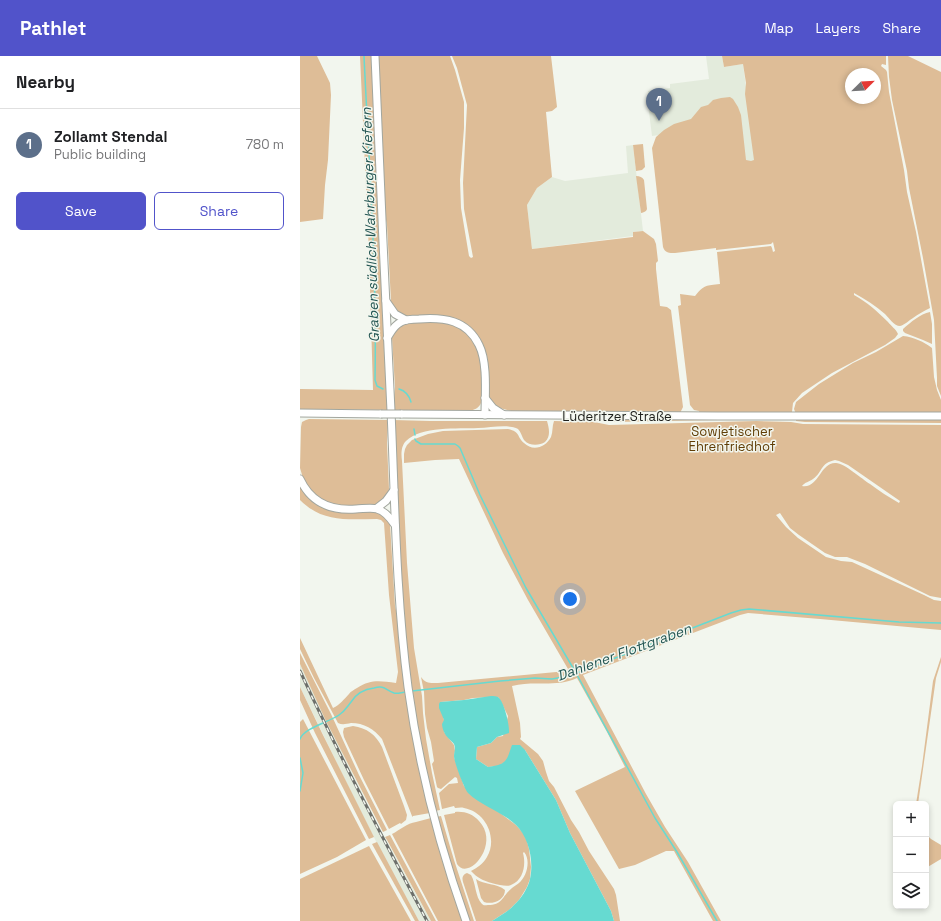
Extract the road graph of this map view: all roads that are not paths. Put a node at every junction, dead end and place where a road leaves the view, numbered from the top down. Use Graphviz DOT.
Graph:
graph roads {
  1 [pos="375,56"];
  2 [pos="386,301"];
  3 [pos="406,320"];
  4 [pos="387,338"];
  5 [pos="485,398"];
  6 [pos="300,413"];
  7 [pos="484,415"];
  8 [pos="504,415"];
  9 [pos="941,416"];
  10 [pos="300,479"];
  11 [pos="394,490"];
  12 [pos="377,508"];
  13 [pos="396,525"];
  14 [pos="466,921"];
  1 -- 2 [label="main road"];
  2 -- 3 [label="main road"];
  2 -- 4 [label="main road"];
  3 -- 4 [label="main road"];
  3 -- 5 [label="main road"];
  4 -- 11 [label="main road"];
  5 -- 7 [label="main road"];
  5 -- 8 [label="main road"];
  6 -- 7 [label="main road, Lüderitzer Straße, bridge"];
  7 -- 8 [label="main road, Lüderitzer Straße"];
  8 -- 9 [label="main road, Lüderitzer Straße"];
  10 -- 12 [label="main road"];
  11 -- 12 [label="main road"];
  11 -- 13 [label="main road"];
  12 -- 13 [label="main road"];
  13 -- 14 [label="main road"];
}
